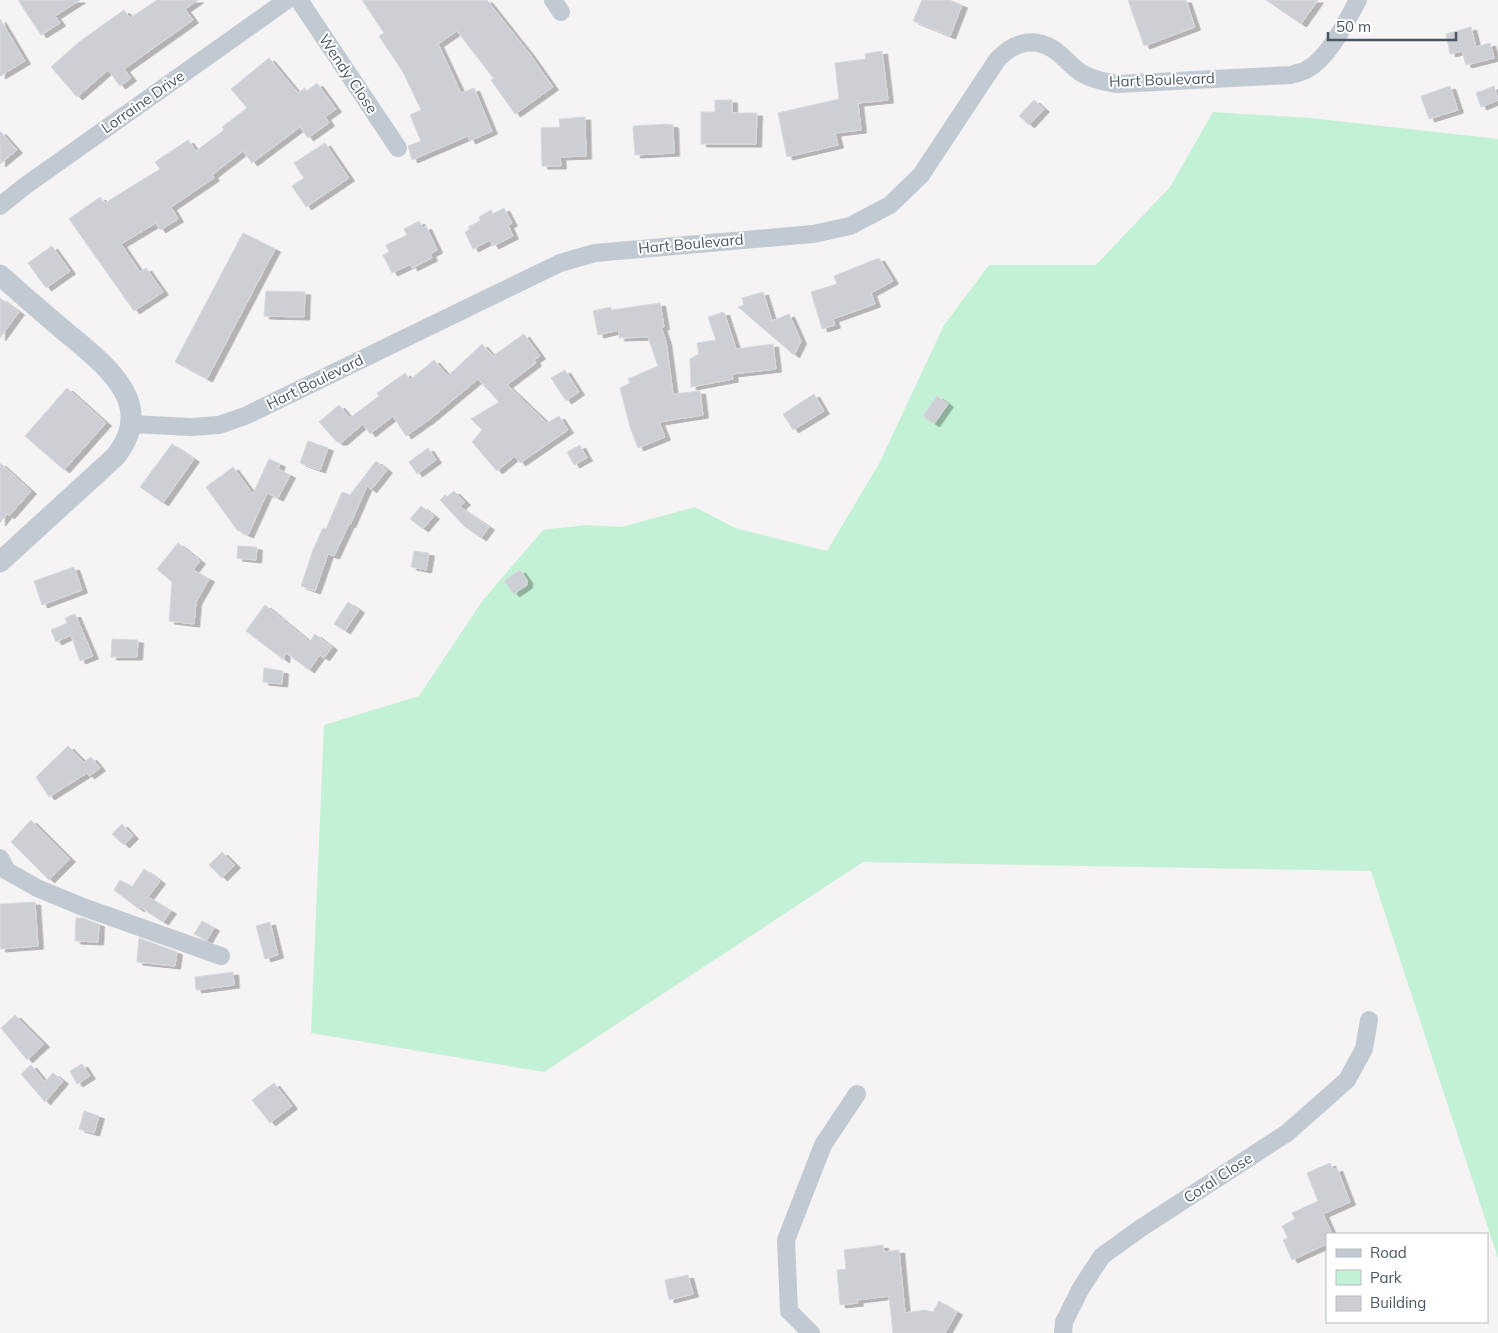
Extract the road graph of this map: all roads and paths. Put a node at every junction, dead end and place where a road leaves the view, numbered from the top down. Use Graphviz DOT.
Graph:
graph roads {
  1 [pos="287,0"];
  2 [pos="299,0"];
  3 [pos="1358,0"];
  4 [pos="398,148"];
  5 [pos="0,206"];
  6 [pos="0,275"];
  7 [pos="131,424"];
  8 [pos="0,562"];
  9 [pos="0,858"];
  10 [pos="221,956"];
  11 [pos="1369,1020"];
  12 [pos="857,1094"];
  13 [pos="811,1333"];
  14 [pos="1063,1333"];
  1 -- 5 [label="street, Lorraine Drive"];
  2 -- 4 [label="street, Wendy Close"];
  3 -- 7 [label="street, Hart Boulevard"];
  6 -- 7 [label="street"];
  7 -- 8 [label="street"];
  9 -- 10 [label="street"];
  11 -- 14 [label="street, Coral Close"];
  12 -- 13 [label="street"];
}
